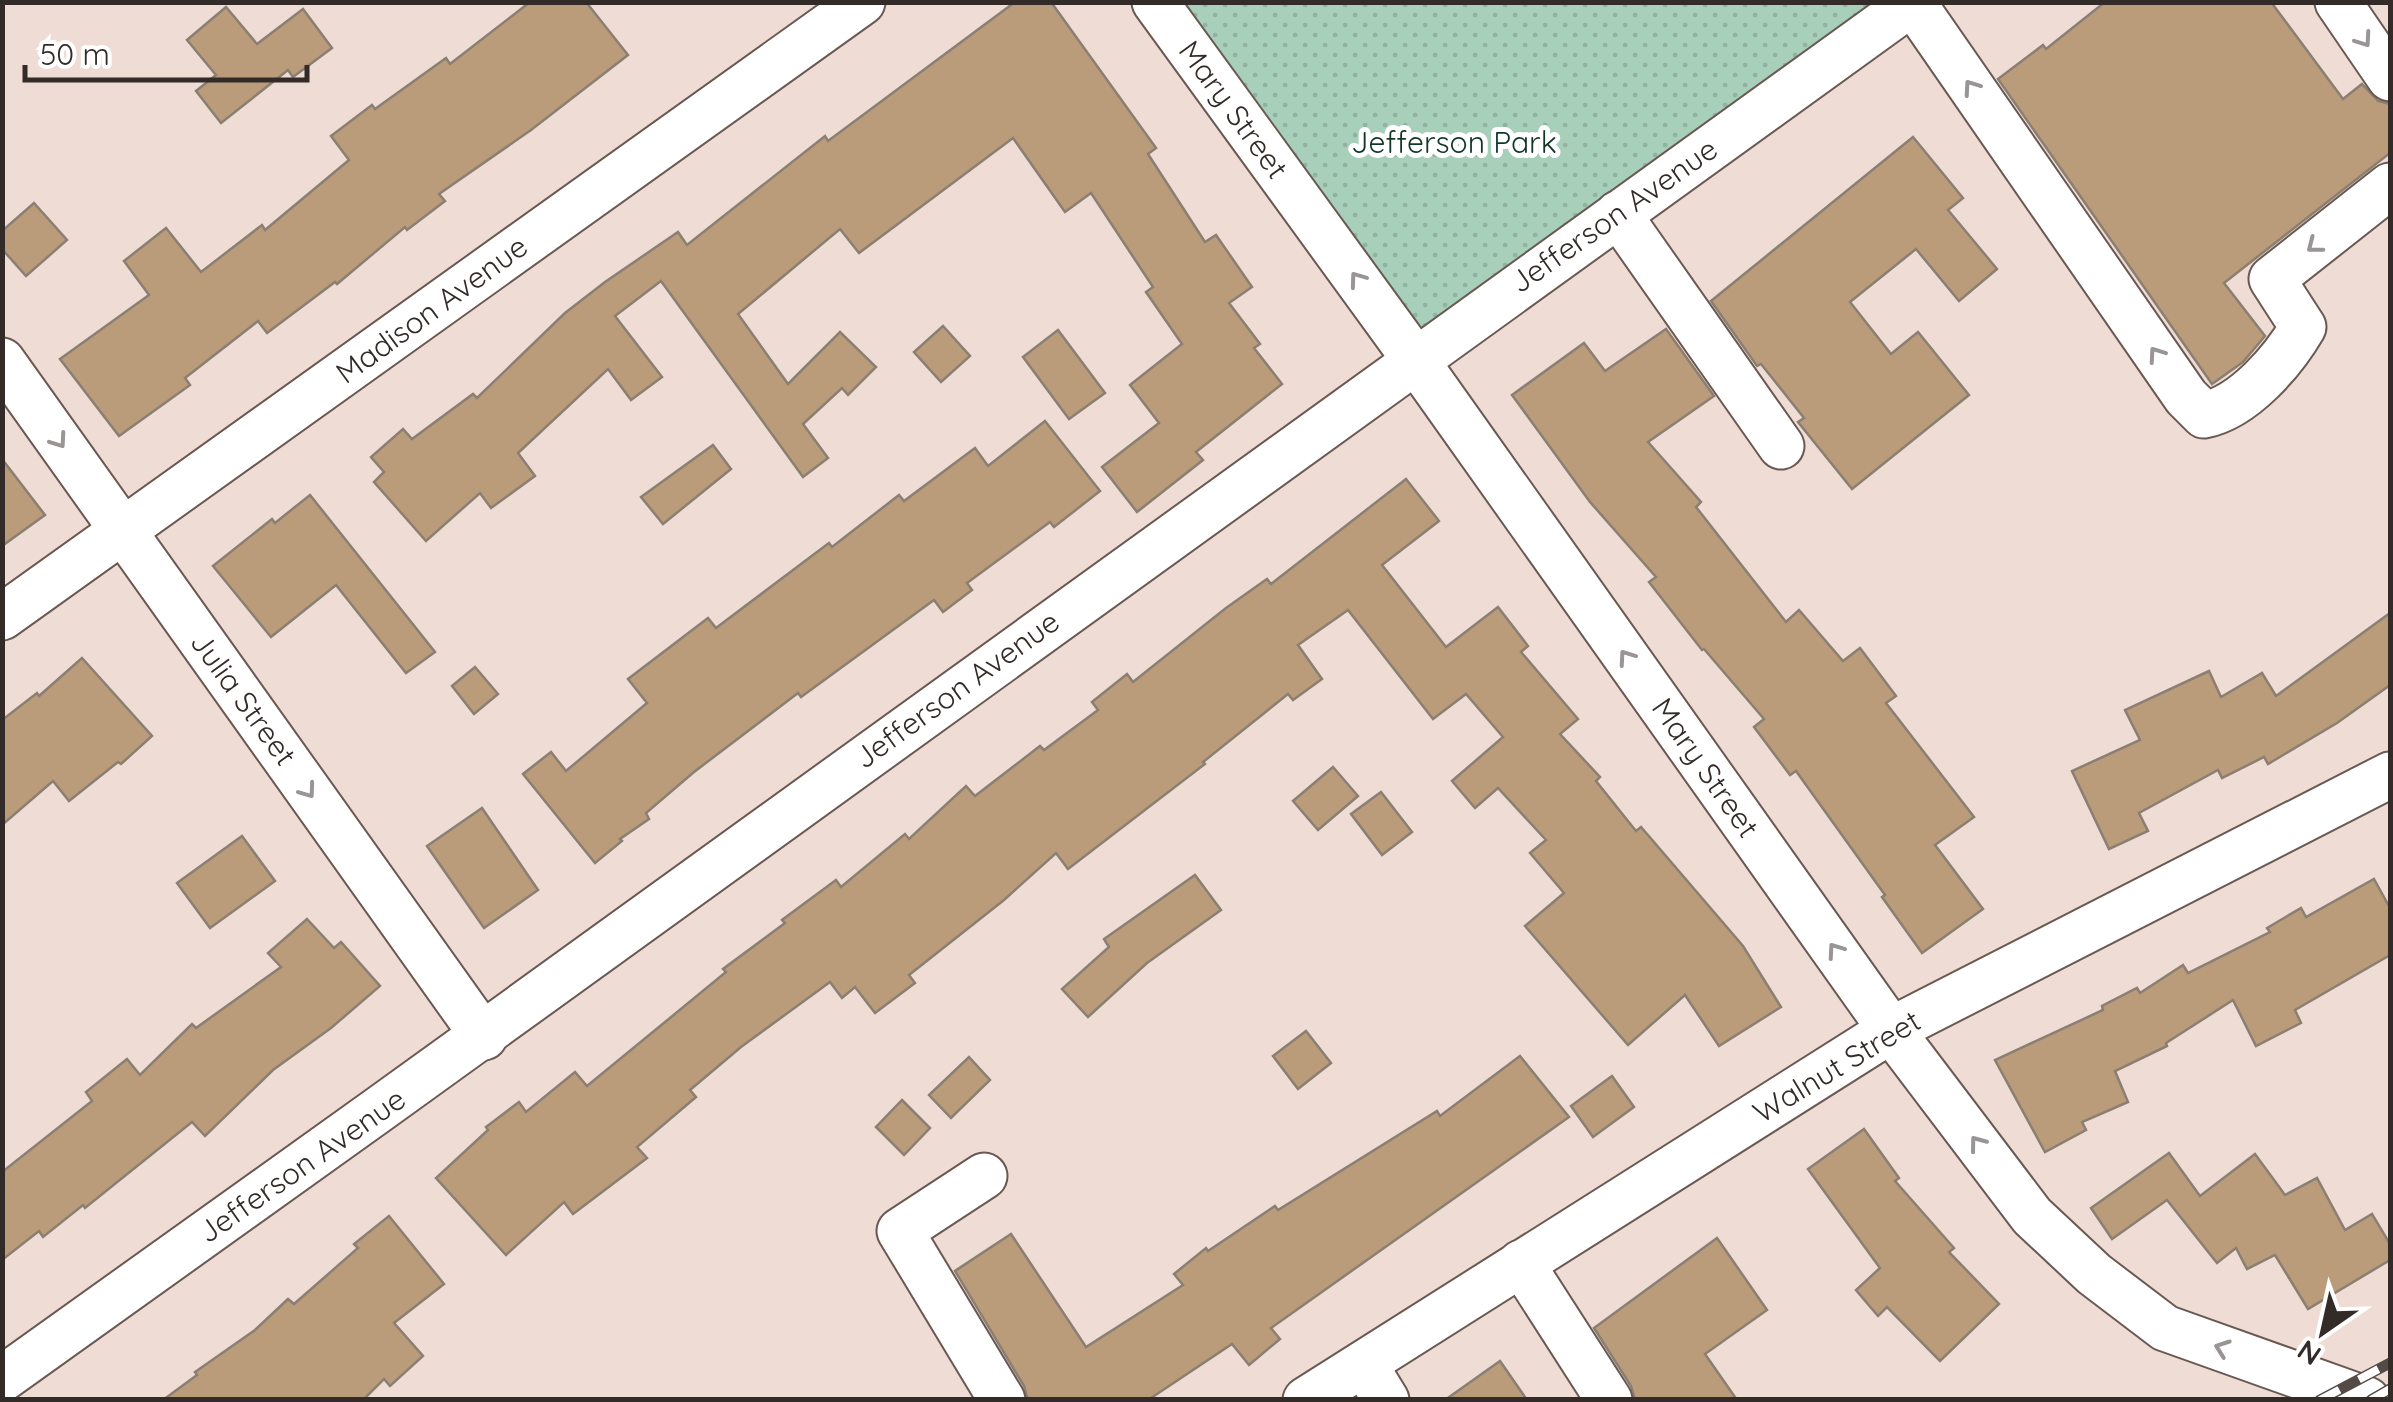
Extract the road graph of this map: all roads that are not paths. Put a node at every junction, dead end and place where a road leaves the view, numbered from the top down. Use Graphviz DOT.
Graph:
graph roads {
  1 [pos="862,2"];
  2 [pos="1156,2"];
  3 [pos="2338,2"];
  4 [pos="1913,3"];
  5 [pos="2390,78"];
  6 [pos="2390,186"];
  7 [pos="1618,214"];
  8 [pos="1414,358"];
  9 [pos="2,362"];
  10 [pos="1781,446"];
  11 [pos="123,531"];
  12 [pos="2,617"];
  13 [pos="2390,775"];
  14 [pos="1892,1030"];
  15 [pos="484,1037"];
  16 [pos="984,1176"];
  17 [pos="1522,1264"];
  18 [pos="2,1379"];
  19 [pos="1375,1381"];
  20 [pos="1002,1400"];
  21 [pos="1306,1400"];
  22 [pos="1609,1400"];
  23 [pos="2367,1400"];
  1 -- 11 [label="street, Madison Avenue"];
  8 -- 2 [label="street, Mary Street, one-way"];
  3 -- 5 [label="street, one-way"];
  6 -- 4 [label="street, one-way"];
  4 -- 7 [label="street, Jefferson Avenue"];
  7 -- 8 [label="street, Jefferson Avenue"];
  7 -- 10 [label="street"];
  14 -- 8 [label="street, Mary Street, one-way"];
  8 -- 15 [label="street, Jefferson Avenue"];
  9 -- 11 [label="street, Julia Street, one-way"];
  11 -- 12 [label="street, Madison Avenue"];
  11 -- 15 [label="street, Julia Street, one-way"];
  13 -- 14 [label="street, Walnut Street"];
  14 -- 17 [label="street, Walnut Street"];
  23 -- 14 [label="street, Mary Street, one-way"];
  15 -- 18 [label="street, Jefferson Avenue"];
  16 -- 20 [label="street"];
  17 -- 19 [label="street, Walnut Street"];
  17 -- 22 [label="street"];
  19 -- 21 [label="street, Walnut Street"];
}
